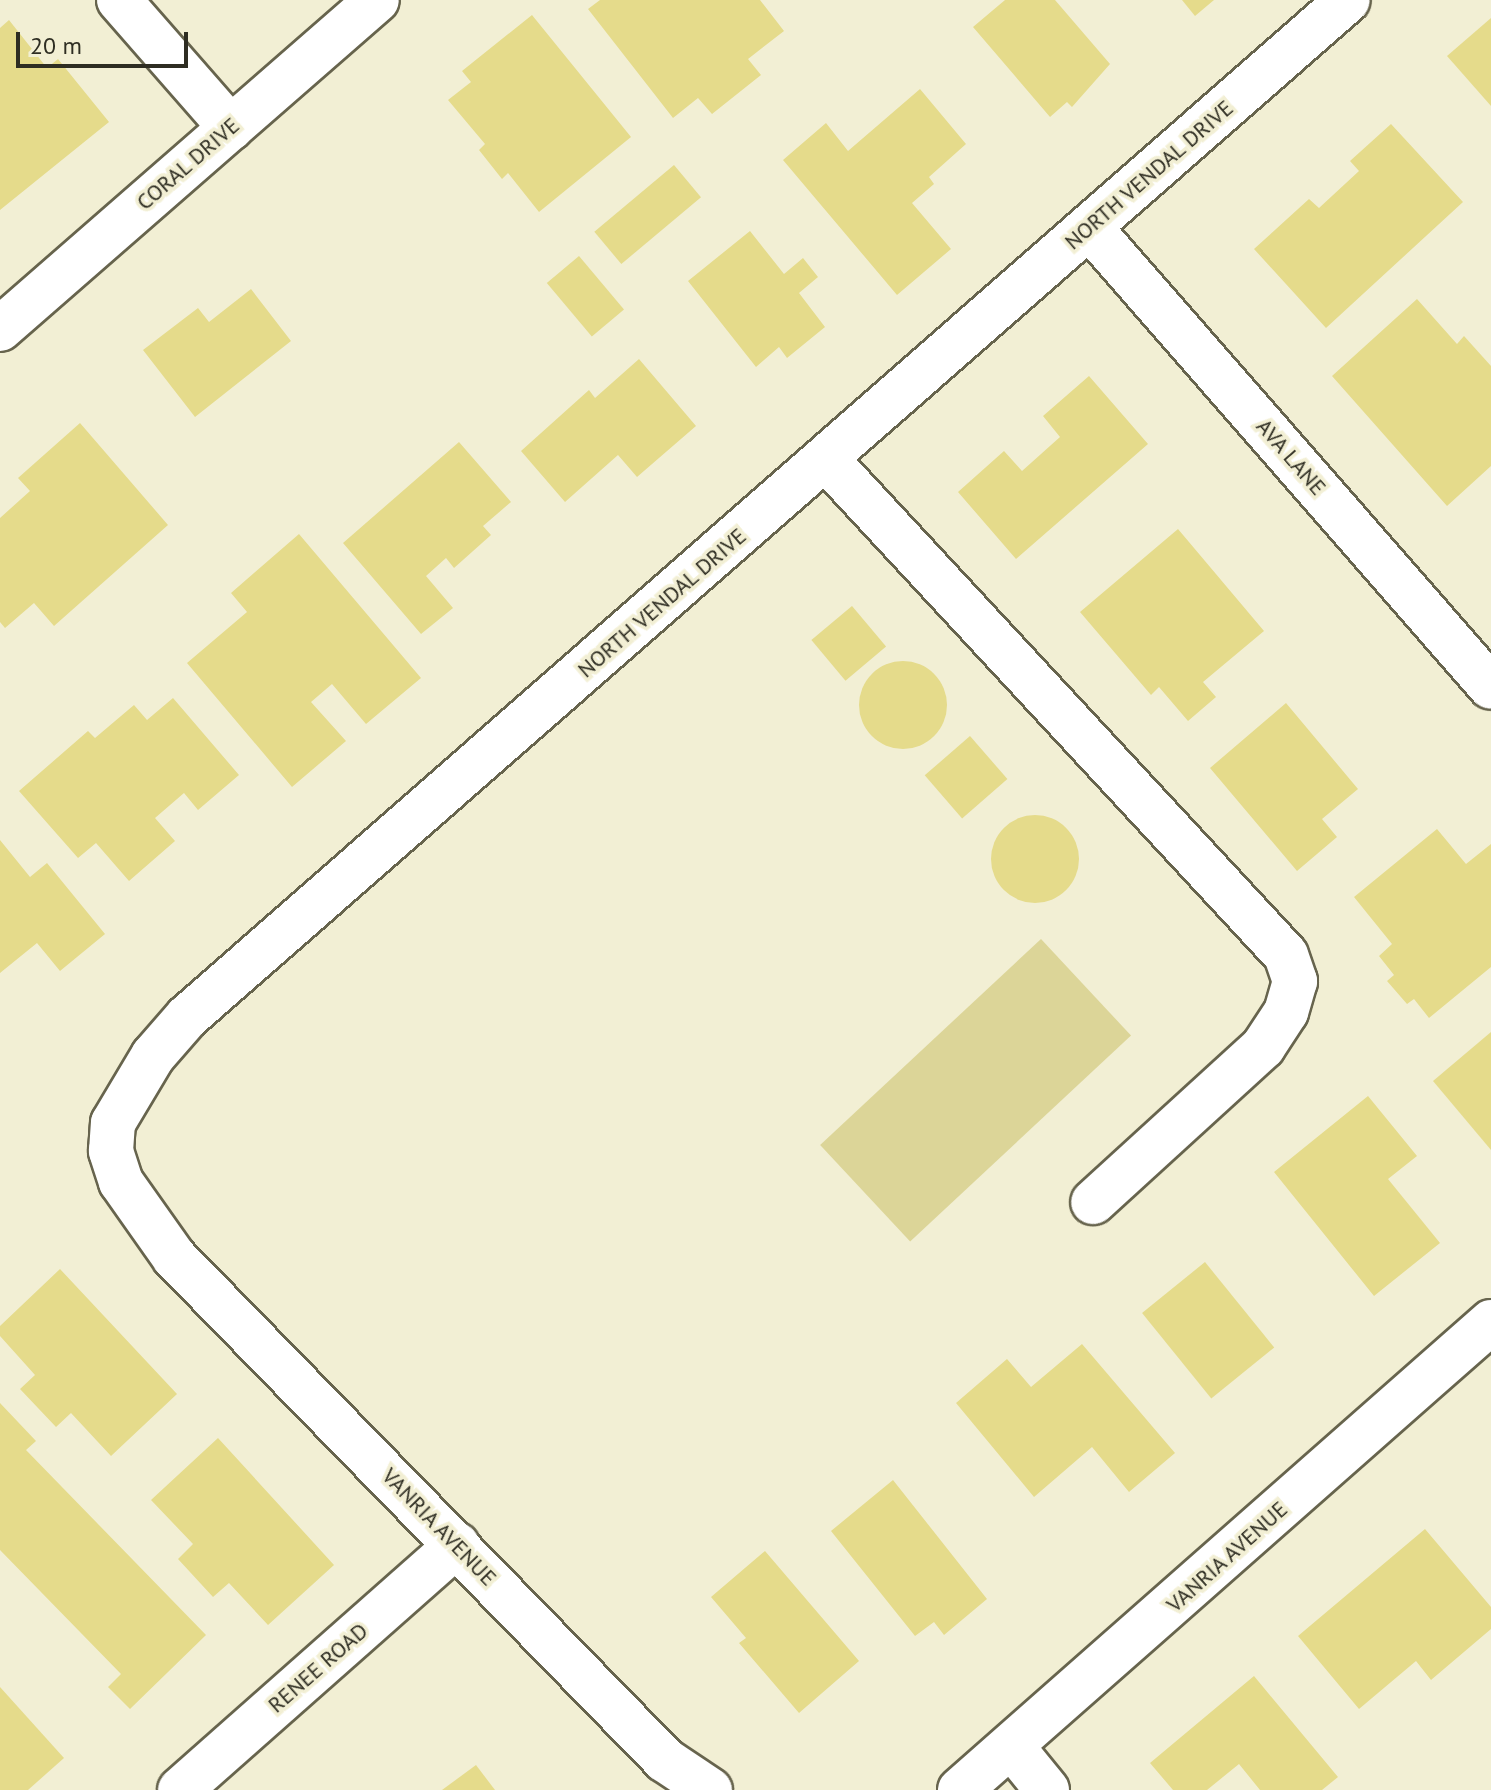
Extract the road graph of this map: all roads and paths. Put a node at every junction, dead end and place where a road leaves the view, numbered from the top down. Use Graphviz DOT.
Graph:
graph roads {
  1 [pos="119,0"];
  2 [pos="377,0"];
  3 [pos="1348,0"];
  4 [pos="231,128"];
  5 [pos="1090,228"];
  6 [pos="0,329"];
  7 [pos="826,459"];
  8 [pos="1491,687"];
  9 [pos="1093,1202"];
  10 [pos="174,1257"];
  11 [pos="1491,1322"];
  12 [pos="457,1545"];
  13 [pos="1013,1748"];
  14 [pos="180,1790"];
  15 [pos="710,1790"];
  16 [pos="960,1790"];
  17 [pos="1047,1790"];
  1 -- 4 [label="street"];
  2 -- 4 [label="street, CORAL DRIVE"];
  3 -- 5 [label="street, NORTH VENDAL DRIVE"];
  4 -- 6 [label="street, CORAL DRIVE"];
  5 -- 7 [label="street, NORTH VENDAL DRIVE"];
  5 -- 8 [label="street, AVA LANE"];
  7 -- 9 [label="street"];
  7 -- 10 [label="street, NORTH VENDAL DRIVE"];
  10 -- 12 [label="street, VANRIA AVENUE"];
  11 -- 13 [label="street, VANRIA AVENUE"];
  12 -- 14 [label="street, RENEE ROAD"];
  12 -- 15 [label="street, VANRIA AVENUE"];
  13 -- 16 [label="street, VANRIA AVENUE"];
  13 -- 17 [label="street"];
}
